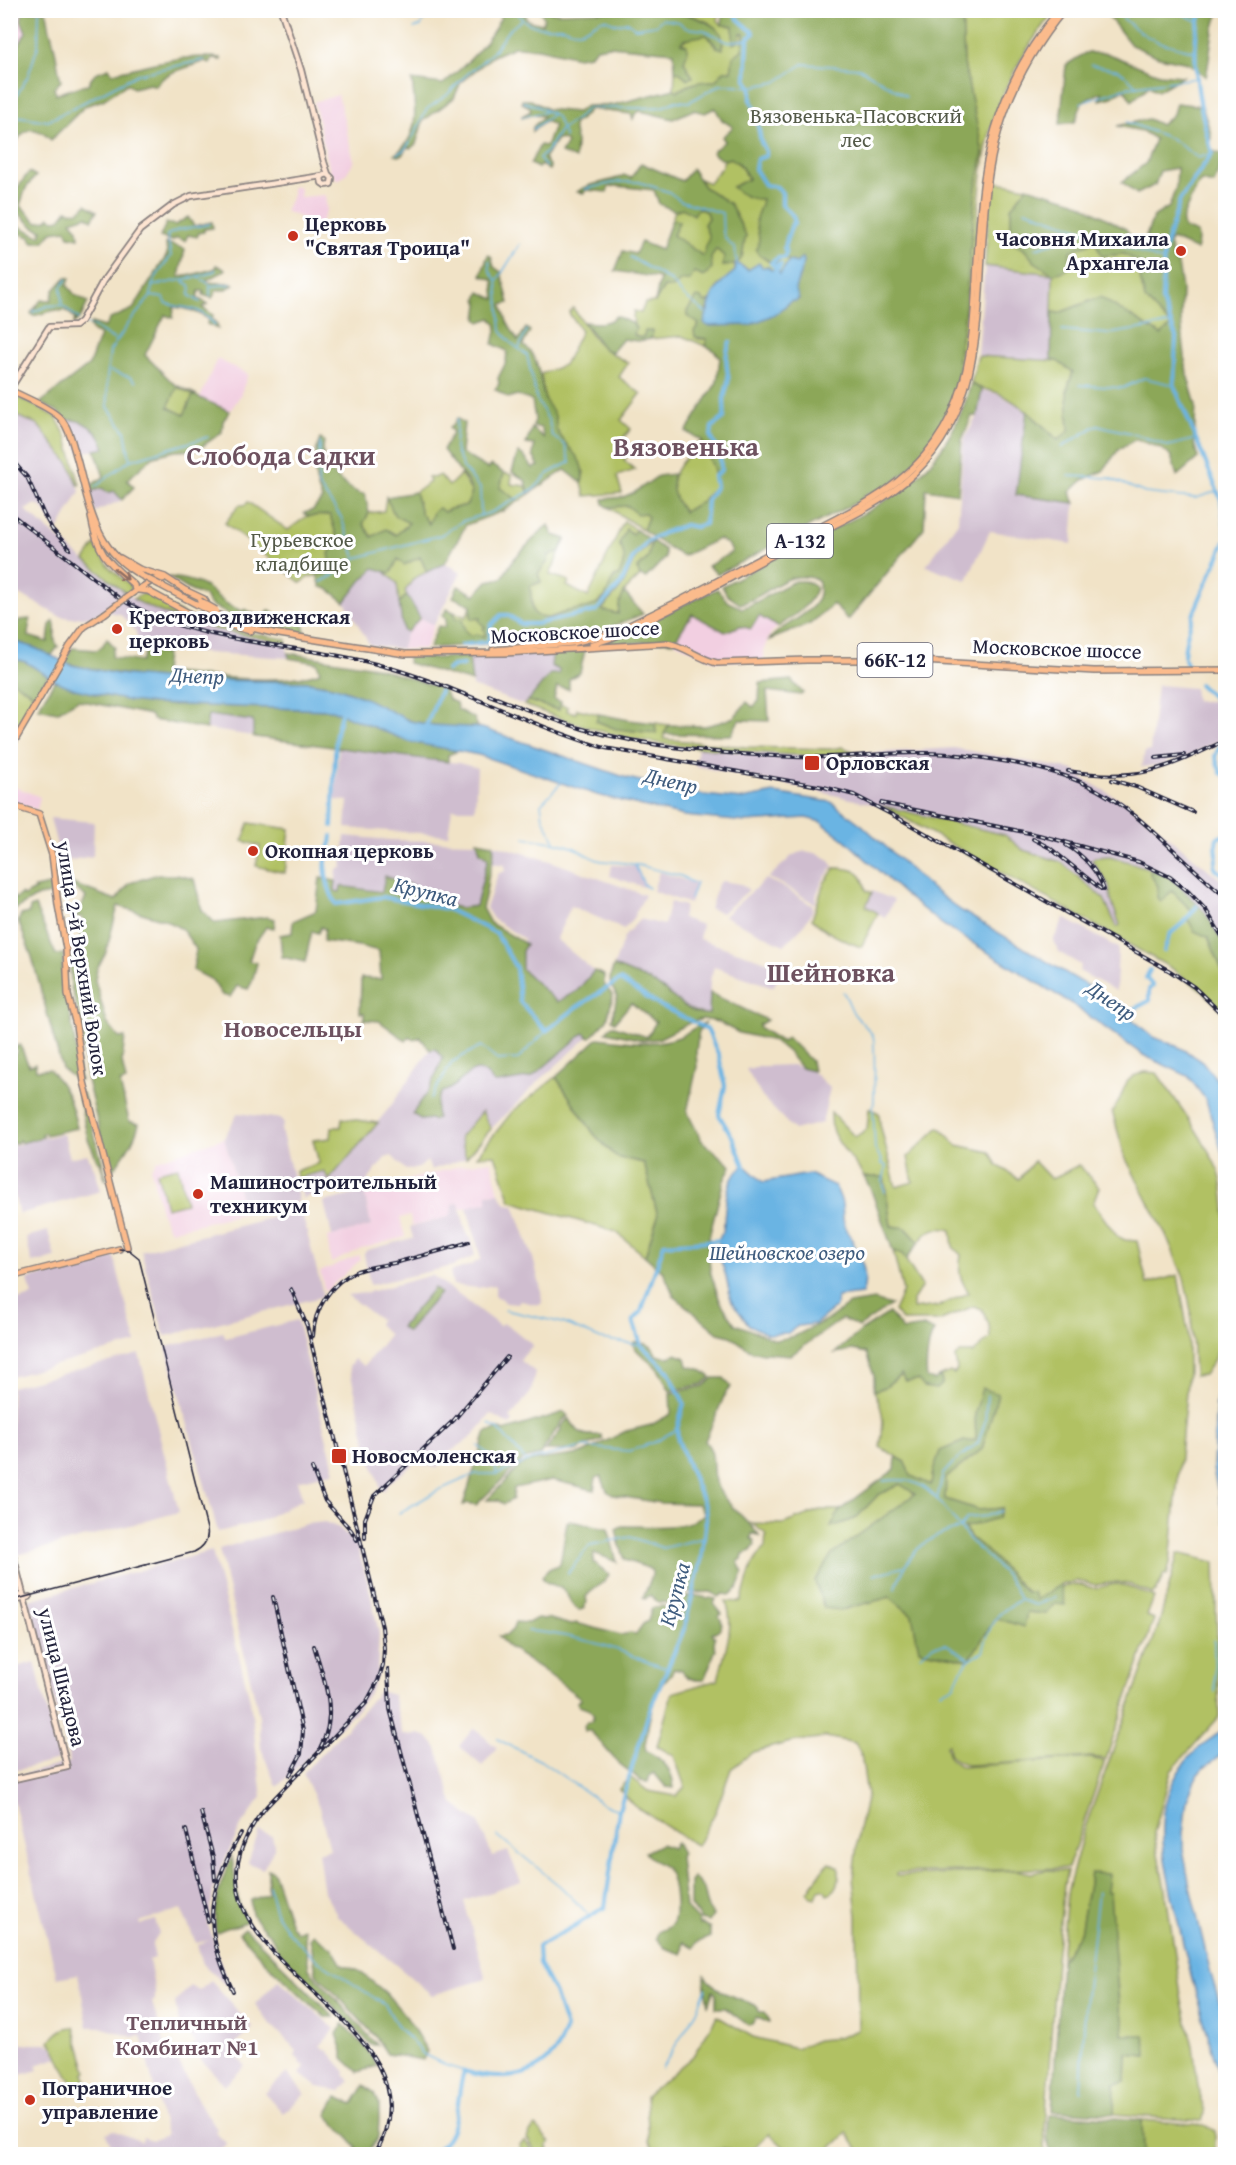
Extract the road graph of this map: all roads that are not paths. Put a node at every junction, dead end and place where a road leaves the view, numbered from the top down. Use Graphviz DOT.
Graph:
graph roads {
  1 [pos="281,10"];
  2 [pos="1059,10"];
  3 [pos="1064,10"];
  4 [pos="10,389"];
  5 [pos="84,486"];
  6 [pos="101,537"];
  7 [pos="136,591"];
  8 [pos="199,603"];
  9 [pos="194,616"];
  10 [pos="273,633"];
  11 [pos="570,648"];
  12 [pos="473,653"];
  13 [pos="1226,670"];
  14 [pos="10,749"];
  15 [pos="12,805"];
  16 [pos="127,1247"];
  17 [pos="119,1249"];
  18 [pos="10,1277"];
  19 [pos="10,1543"];
  20 [pos="26,1597"];
  21 [pos="10,1600"];
  22 [pos="10,1780"];
  1 -- 4 [label="main road"];
  2 -- 12 [label="main road, А-132"];
  3 -- 11 [label="main road, А-132"];
  4 -- 5 [label="main road"];
  5 -- 6 [label="main road"];
  5 -- 7 [label="main road, one-way"];
  6 -- 8 [label="main road, bridge"];
  6 -- 9 [label="main road"];
  7 -- 8 [label="main road"];
  7 -- 9 [label="main road"];
  7 -- 14 [label="main road, bridge"];
  8 -- 10 [label="main road, Московское шоссе, bridge"];
  9 -- 10 [label="main road"];
  10 -- 12 [label="main road, Московское шоссе"];
  11 -- 12 [label="main road, Московское шоссе / 66К-12"];
  11 -- 13 [label="main road, Московское шоссе / 66К-12"];
  15 -- 16 [label="main road, улица 2-й Верхний Волок"];
  16 -- 17 [label="main road"];
  17 -- 18 [label="main road"];
  19 -- 20 [label="main road, улица Шкадова"];
  20 -- 21 [label="main road"];
  20 -- 22 [label="main road, улица Шкадова"];
}
